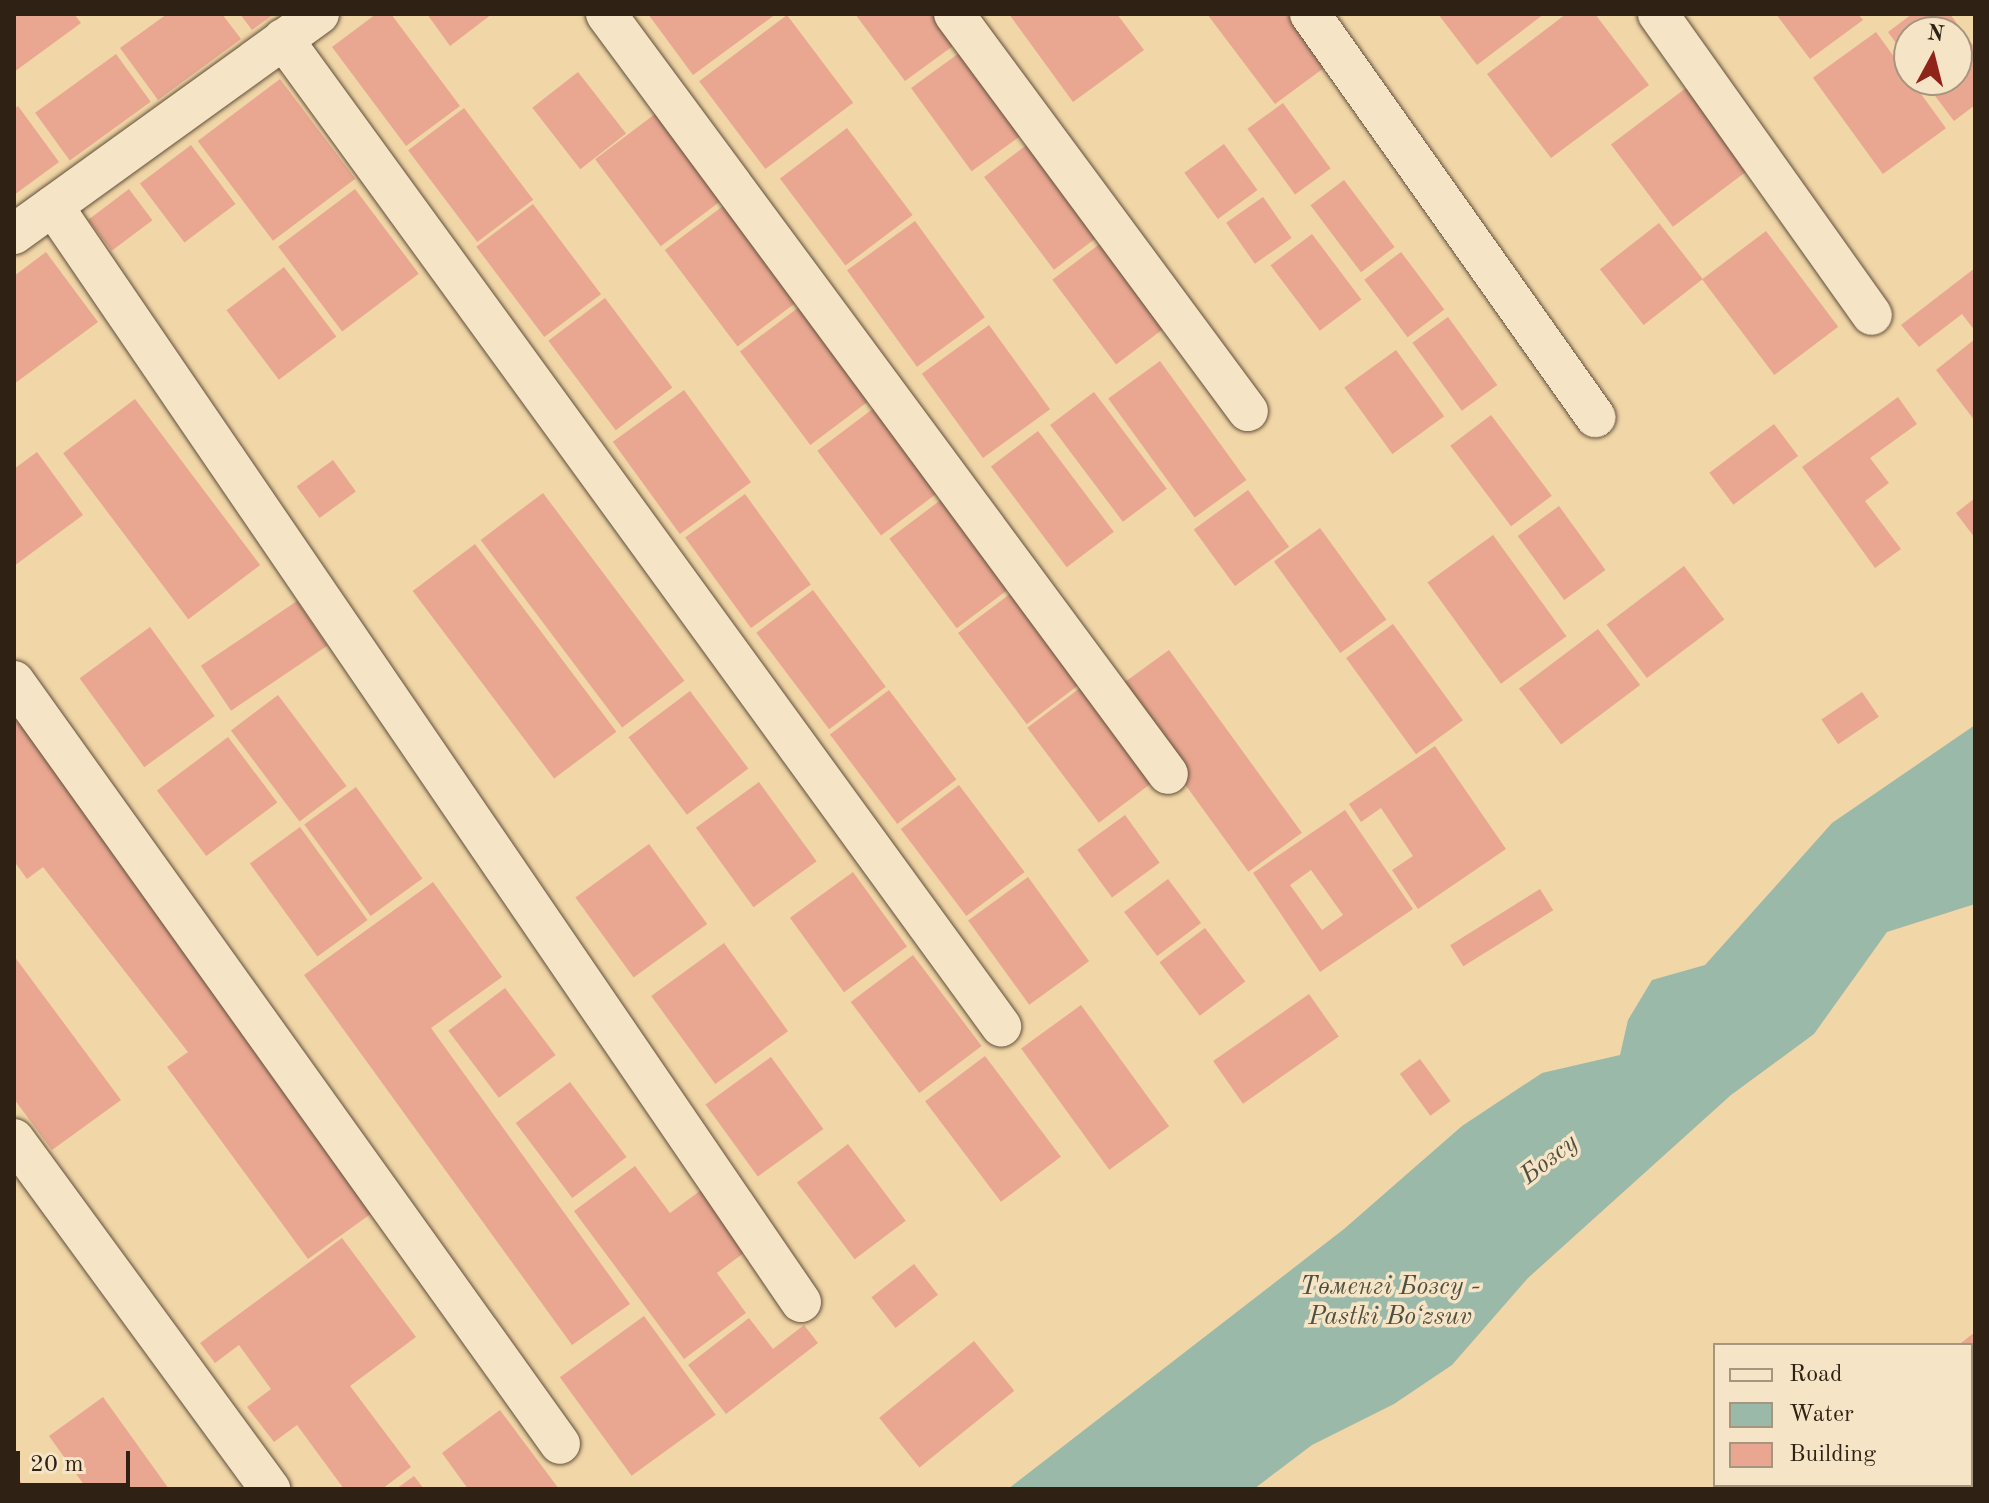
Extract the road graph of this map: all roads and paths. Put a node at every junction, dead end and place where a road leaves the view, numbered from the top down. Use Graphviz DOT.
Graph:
graph roads {
  1 [pos="319,14"];
  2 [pos="606,14"];
  3 [pos="954,14"];
  4 [pos="1310,14"];
  5 [pos="1658,14"];
  6 [pos="283,39"];
  7 [pos="53,206"];
  8 [pos="14,234"];
  9 [pos="1872,315"];
  10 [pos="1248,411"];
  11 [pos="1595,417"];
  12 [pos="14,681"];
  13 [pos="1168,774"];
  14 [pos="1001,1026"];
  15 [pos="14,1139"];
  16 [pos="801,1302"];
  17 [pos="560,1444"];
  18 [pos="270,1489"];
  1 -- 6 [label="street"];
  2 -- 13 [label="street"];
  3 -- 10 [label="street"];
  4 -- 11 [label="street"];
  5 -- 9 [label="street"];
  6 -- 7 [label="street"];
  6 -- 14 [label="street"];
  7 -- 8 [label="street"];
  7 -- 16 [label="street"];
  12 -- 17 [label="street"];
  15 -- 18 [label="street"];
}
